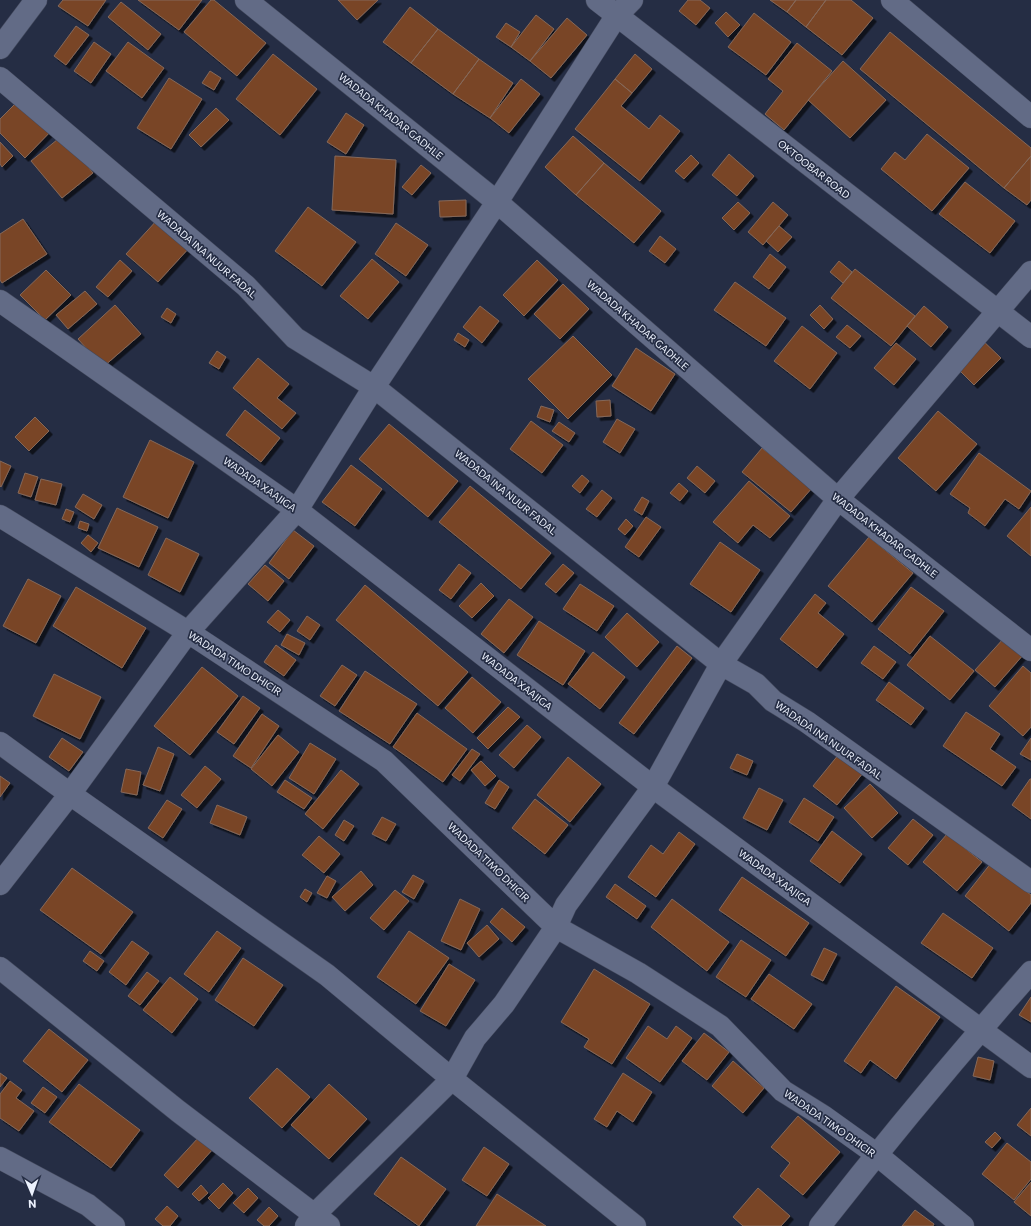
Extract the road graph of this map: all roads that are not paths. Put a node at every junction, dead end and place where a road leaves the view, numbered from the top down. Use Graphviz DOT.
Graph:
graph roads {
  1 [pos="36,0"];
  2 [pos="246,0"];
  3 [pos="597,0"];
  4 [pos="632,0"];
  5 [pos="892,0"];
  6 [pos="617,16"];
  7 [pos="0,48"];
  8 [pos="0,78"];
  9 [pos="1031,117"];
  10 [pos="498,202"];
  11 [pos="1031,272"];
  12 [pos="0,301"];
  13 [pos="997,311"];
  14 [pos="1031,337"];
  15 [pos="374,387"];
  16 [pos="838,499"];
  17 [pos="297,510"];
  18 [pos="0,516"];
  19 [pos="188,632"];
  20 [pos="1031,650"];
  21 [pos="720,664"];
  22 [pos="0,743"];
  23 [pos="653,787"];
  24 [pos="70,794"];
  25 [pos="1031,882"];
  26 [pos="0,884"];
  27 [pos="556,927"];
  28 [pos="0,968"];
  29 [pos="1031,972"];
  30 [pos="981,1029"];
  31 [pos="1031,1067"];
  32 [pos="452,1079"];
  33 [pos="876,1154"];
  34 [pos="0,1158"];
  35 [pos="316,1222"];
  36 [pos="114,1226"];
  37 [pos="636,1226"];
  38 [pos="820,1226"];
  39 [pos="964,1226"];
  1 -- 7 [label="street"];
  2 -- 10 [label="street, WADADA KHADAR GADHLE"];
  3 -- 6 [label="street, OKTOOBAR ROAD"];
  4 -- 6 [label="street"];
  5 -- 9 [label="street"];
  6 -- 10 [label="street"];
  6 -- 13 [label="street, OKTOOBAR ROAD"];
  8 -- 15 [label="street, WADADA INA NUUR FADAL"];
  10 -- 15 [label="street"];
  10 -- 16 [label="street, WADADA KHADAR GADHLE"];
  11 -- 13 [label="street"];
  12 -- 17 [label="street, WADADA XAAJIGA"];
  13 -- 14 [label="street, OKTOOBAR ROAD"];
  13 -- 16 [label="street"];
  15 -- 17 [label="street"];
  15 -- 21 [label="street, WADADA INA NUUR FADAL"];
  16 -- 20 [label="street, WADADA KHADAR GADHLE"];
  16 -- 21 [label="street"];
  17 -- 19 [label="street"];
  17 -- 23 [label="street, WADADA XAAJIGA"];
  18 -- 19 [label="street, WADADA TIMO DHICIR"];
  19 -- 24 [label="street"];
  19 -- 27 [label="street, WADADA TIMO DHICIR"];
  21 -- 23 [label="street"];
  21 -- 25 [label="street, WADADA INA NUUR FADAL"];
  22 -- 24 [label="street"];
  23 -- 27 [label="street"];
  23 -- 30 [label="street, WADADA XAAJIGA"];
  24 -- 26 [label="street"];
  24 -- 32 [label="street"];
  27 -- 32 [label="street"];
  27 -- 33 [label="street, WADADA TIMO DHICIR"];
  28 -- 35 [label="street"];
  29 -- 30 [label="street"];
  30 -- 31 [label="street, WADADA XAAJIGA"];
  30 -- 33 [label="street"];
  32 -- 35 [label="street"];
  32 -- 37 [label="street"];
  33 -- 38 [label="street"];
  33 -- 39 [label="street, WADADA TIMO DHICIR"];
  34 -- 36 [label="street"];
}
